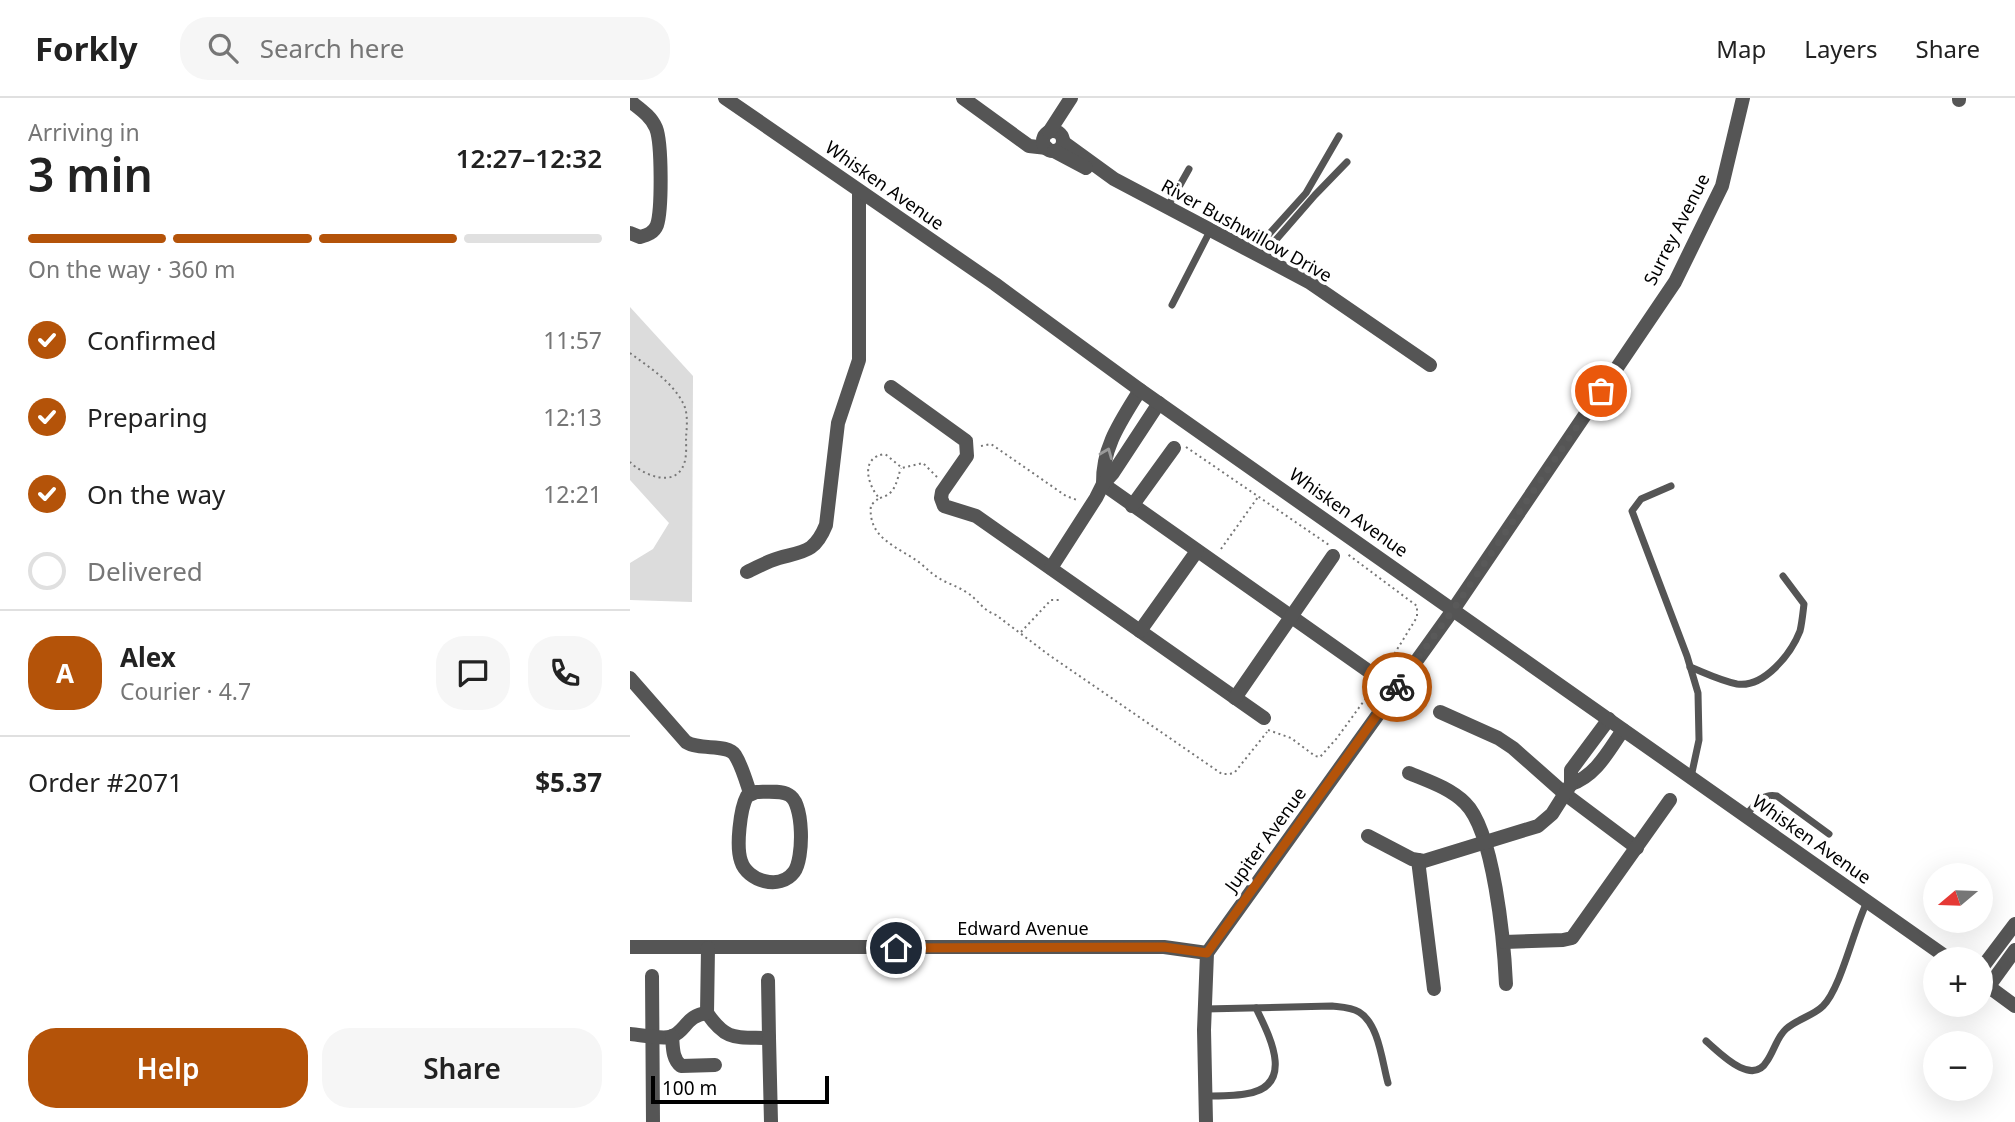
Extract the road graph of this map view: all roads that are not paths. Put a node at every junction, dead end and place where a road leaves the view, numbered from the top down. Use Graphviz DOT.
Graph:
graph roads {
  1 [pos="725,98"];
  2 [pos="963,98"];
  3 [pos="1742,98"];
  4 [pos="639,102"];
  5 [pos="1068,103"];
  6 [pos="1339,136"];
  7 [pos="1053,140"];
  8 [pos="1347,162"];
  9 [pos="1189,169"];
  10 [pos="859,191"];
  11 [pos="1167,208"];
  12 [pos="1210,231"];
  13 [pos="630,233"];
  14 [pos="1257,254"];
  15 [pos="1172,305"];
  16 [pos="1430,365"];
  17 [pos="891,387"];
  18 [pos="1140,390"];
  19 [pos="1159,403"];
  20 [pos="1174,448"];
  21 [pos="1103,484"];
  22 [pos="1671,486"];
  23 [pos="1132,506"];
  24 [pos="1335,550"];
  25 [pos="1197,551"];
  26 [pos="1051,568"];
  27 [pos="747,572"];
  28 [pos="1783,576"];
  29 [pos="1453,610"];
  30 [pos="1292,617"];
  31 [pos="1140,631"];
  32 [pos="1690,667"];
  33 [pos="1367,670"];
  34 [pos="630,678"];
  35 [pos="1235,698"];
  36 [pos="1440,712"];
  37 [pos="1264,718"];
  38 [pos="1609,719"];
  39 [pos="1623,730"];
  40 [pos="1589,744"];
  41 [pos="1604,757"];
  42 [pos="1409,772"];
  43 [pos="1691,778"];
  44 [pos="1568,789"];
  45 [pos="750,793"];
  46 [pos="1670,800"];
  47 [pos="1746,815"];
  48 [pos="1829,834"];
  49 [pos="1368,836"];
  50 [pos="1486,842"];
  51 [pos="1637,848"];
  52 [pos="1418,860"];
  53 [pos="1868,901"];
  54 [pos="2015,924"];
  55 [pos="1504,942"];
  56 [pos="630,947"];
  57 [pos="1932,947"];
  58 [pos="708,948"];
  59 [pos="2015,950"];
  60 [pos="1207,953"];
  61 [pos="1993,953"];
  62 [pos="1993,975"];
  63 [pos="652,976"];
  64 [pos="768,980"];
  65 [pos="1506,984"];
  66 [pos="1434,989"];
  67 [pos="1993,990"];
  68 [pos="2015,1006"];
  69 [pos="1256,1008"];
  70 [pos="1205,1009"];
  71 [pos="707,1013"];
  72 [pos="630,1034"];
  73 [pos="654,1036"];
  74 [pos="672,1036"];
  75 [pos="769,1038"];
  76 [pos="1706,1041"];
  77 [pos="715,1065"];
  78 [pos="1388,1083"];
  79 [pos="1205,1097"];
  80 [pos="653,1122"];
  81 [pos="771,1122"];
  82 [pos="1206,1122"];
  1 -- 10 [label="street, Whisken Avenue"];
  2 -- 7 [label="street"];
  3 -- 29 [label="street, Surrey Avenue"];
  4 -- 13 [label="street"];
  5 -- 7 [label="street"];
  6 -- 14 [label="lane"];
  7 -- 11 [label="street, River Bushwillow Drive"];
  8 -- 14 [label="lane"];
  9 -- 11 [label="lane"];
  10 -- 18 [label="street, Whisken Avenue"];
  10 -- 27 [label="street"];
  11 -- 12 [label="street, River Bushwillow Drive"];
  12 -- 14 [label="street, River Bushwillow Drive"];
  12 -- 15 [label="lane"];
  14 -- 16 [label="street, River Bushwillow Drive"];
  17 -- 26 [label="street"];
  18 -- 19 [label="street, Whisken Avenue"];
  21 -- 18 [label="street, one-way"];
  19 -- 21 [label="street"];
  19 -- 29 [label="street, Whisken Avenue"];
  20 -- 23 [label="street"];
  21 -- 23 [label="street"];
  21 -- 26 [label="street"];
  22 -- 32 [label="lane"];
  23 -- 25 [label="street"];
  24 -- 30 [label="street"];
  25 -- 30 [label="street"];
  25 -- 31 [label="street"];
  26 -- 31 [label="street"];
  28 -- 32 [label="lane"];
  29 -- 38 [label="street, Whisken Avenue"];
  29 -- 60 [label="street, Jupiter Avenue"];
  30 -- 33 [label="street"];
  30 -- 35 [label="street"];
  31 -- 35 [label="street"];
  32 -- 43 [label="lane"];
  34 -- 45 [label="street"];
  35 -- 37 [label="street"];
  36 -- 44 [label="street"];
  38 -- 39 [label="street, Whisken Avenue"];
  38 -- 40 [label="street"];
  39 -- 41 [label="street"];
  39 -- 43 [label="street, Whisken Avenue"];
  40 -- 41 [label="street"];
  40 -- 44 [label="street"];
  41 -- 44 [label="street"];
  42 -- 50 [label="street"];
  43 -- 47 [label="street, Whisken Avenue"];
  44 -- 50 [label="street"];
  44 -- 51 [label="street"];
  45 -- 45 [label="street"];
  46 -- 51 [label="street"];
  47 -- 48 [label="lane"];
  47 -- 53 [label="street, Whisken Avenue"];
  49 -- 52 [label="street"];
  50 -- 52 [label="street"];
  50 -- 55 [label="street"];
  51 -- 55 [label="street"];
  52 -- 66 [label="street"];
  53 -- 57 [label="street, Whisken Avenue"];
  53 -- 76 [label="lane"];
  54 -- 61 [label="street"];
  55 -- 65 [label="street"];
  56 -- 58 [label="street, Edward Avenue"];
  58 -- 60 [label="street, Edward Avenue"];
  58 -- 71 [label="street"];
  59 -- 62 [label="street"];
  60 -- 70 [label="street"];
  63 -- 73 [label="street"];
  64 -- 75 [label="street"];
  67 -- 68 [label="street"];
  69 -- 70 [label="lane"];
  69 -- 78 [label="lane"];
  69 -- 79 [label="lane"];
  70 -- 79 [label="street"];
  71 -- 74 [label="street"];
  71 -- 75 [label="street"];
  72 -- 73 [label="street"];
  73 -- 74 [label="street"];
  73 -- 80 [label="street"];
  74 -- 77 [label="street"];
  75 -- 81 [label="street"];
  79 -- 82 [label="street"];
}
